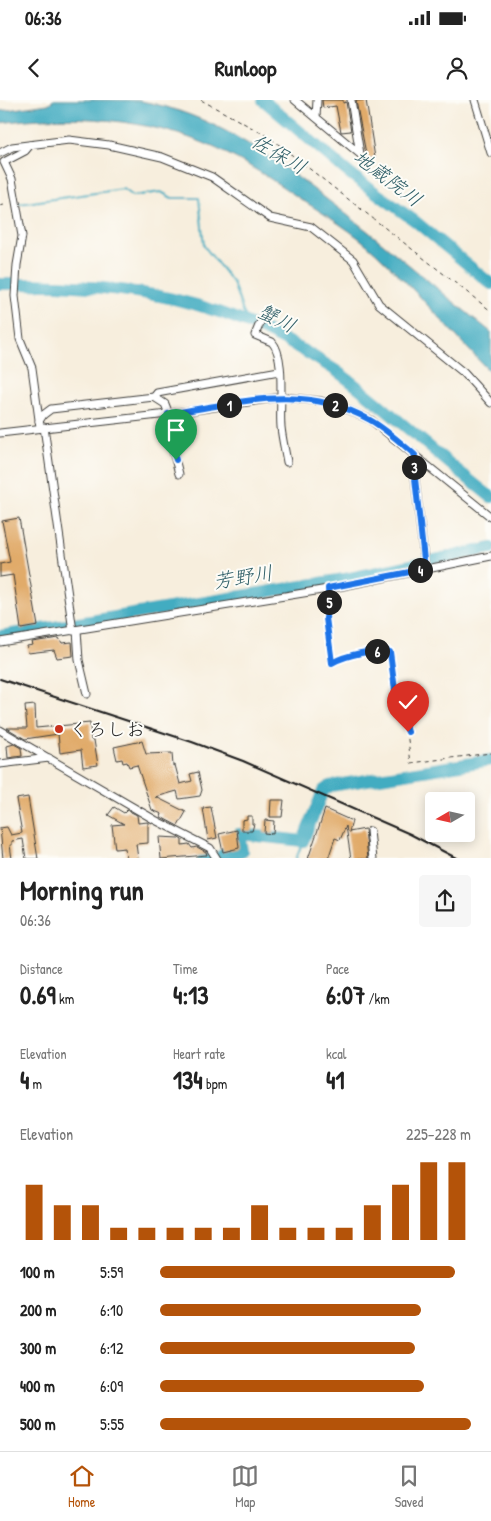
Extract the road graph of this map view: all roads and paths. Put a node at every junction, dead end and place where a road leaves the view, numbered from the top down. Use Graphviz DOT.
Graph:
graph roads {
  1 [pos="201,100"];
  2 [pos="295,100"];
  3 [pos="317,100"];
  4 [pos="351,100"];
  5 [pos="475,100"];
  6 [pos="316,118"];
  7 [pos="30,145"];
  8 [pos="0,153"];
  9 [pos="491,153"];
  10 [pos="16,203"];
  11 [pos="0,206"];
  12 [pos="491,311"];
  13 [pos="260,323"];
  14 [pos="279,371"];
  15 [pos="154,397"];
  16 [pos="282,397"];
  17 [pos="491,403"];
  18 [pos="168,414"];
  19 [pos="41,425"];
  20 [pos="0,433"];
  21 [pos="415,455"];
  22 [pos="286,462"];
  23 [pos="179,474"];
  24 [pos="491,517"];
  25 [pos="491,556"];
  26 [pos="425,569"];
  27 [pos="328,588"];
  28 [pos="75,630"];
  29 [pos="0,642"];
  30 [pos="87,694"];
  31 [pos="0,730"];
  32 [pos="491,753"];
  33 [pos="49,758"];
  34 [pos="0,764"];
  35 [pos="370,831"];
  36 [pos="217,858"];
  37 [pos="374,858"];
  1 -- 12 [label="path"];
  2 -- 6 [label="street"];
  3 -- 6 [label="street"];
  4 -- 6 [label="street"];
  5 -- 9 [label="street"];
  7 -- 8 [label="street"];
  7 -- 10 [label="street"];
  7 -- 17 [label="street"];
  10 -- 11 [label="path"];
  10 -- 19 [label="street"];
  13 -- 14 [label="street"];
  14 -- 15 [label="street"];
  14 -- 16 [label="street"];
  15 -- 18 [label="street"];
  15 -- 19 [label="street"];
  16 -- 18 [label="street"];
  16 -- 21 [label="street"];
  16 -- 22 [label="street"];
  18 -- 19 [label="street"];
  18 -- 23 [label="street"];
  19 -- 20 [label="street"];
  19 -- 28 [label="street"];
  21 -- 24 [label="street"];
  21 -- 26 [label="street"];
  25 -- 26 [label="street"];
  26 -- 27 [label="street"];
  27 -- 28 [label="street"];
  27 -- 32 [label="path"];
  28 -- 29 [label="street"];
  28 -- 30 [label="street"];
  31 -- 33 [label="street"];
  33 -- 34 [label="street"];
  33 -- 36 [label="street"];
  35 -- 37 [label="street"];
}
